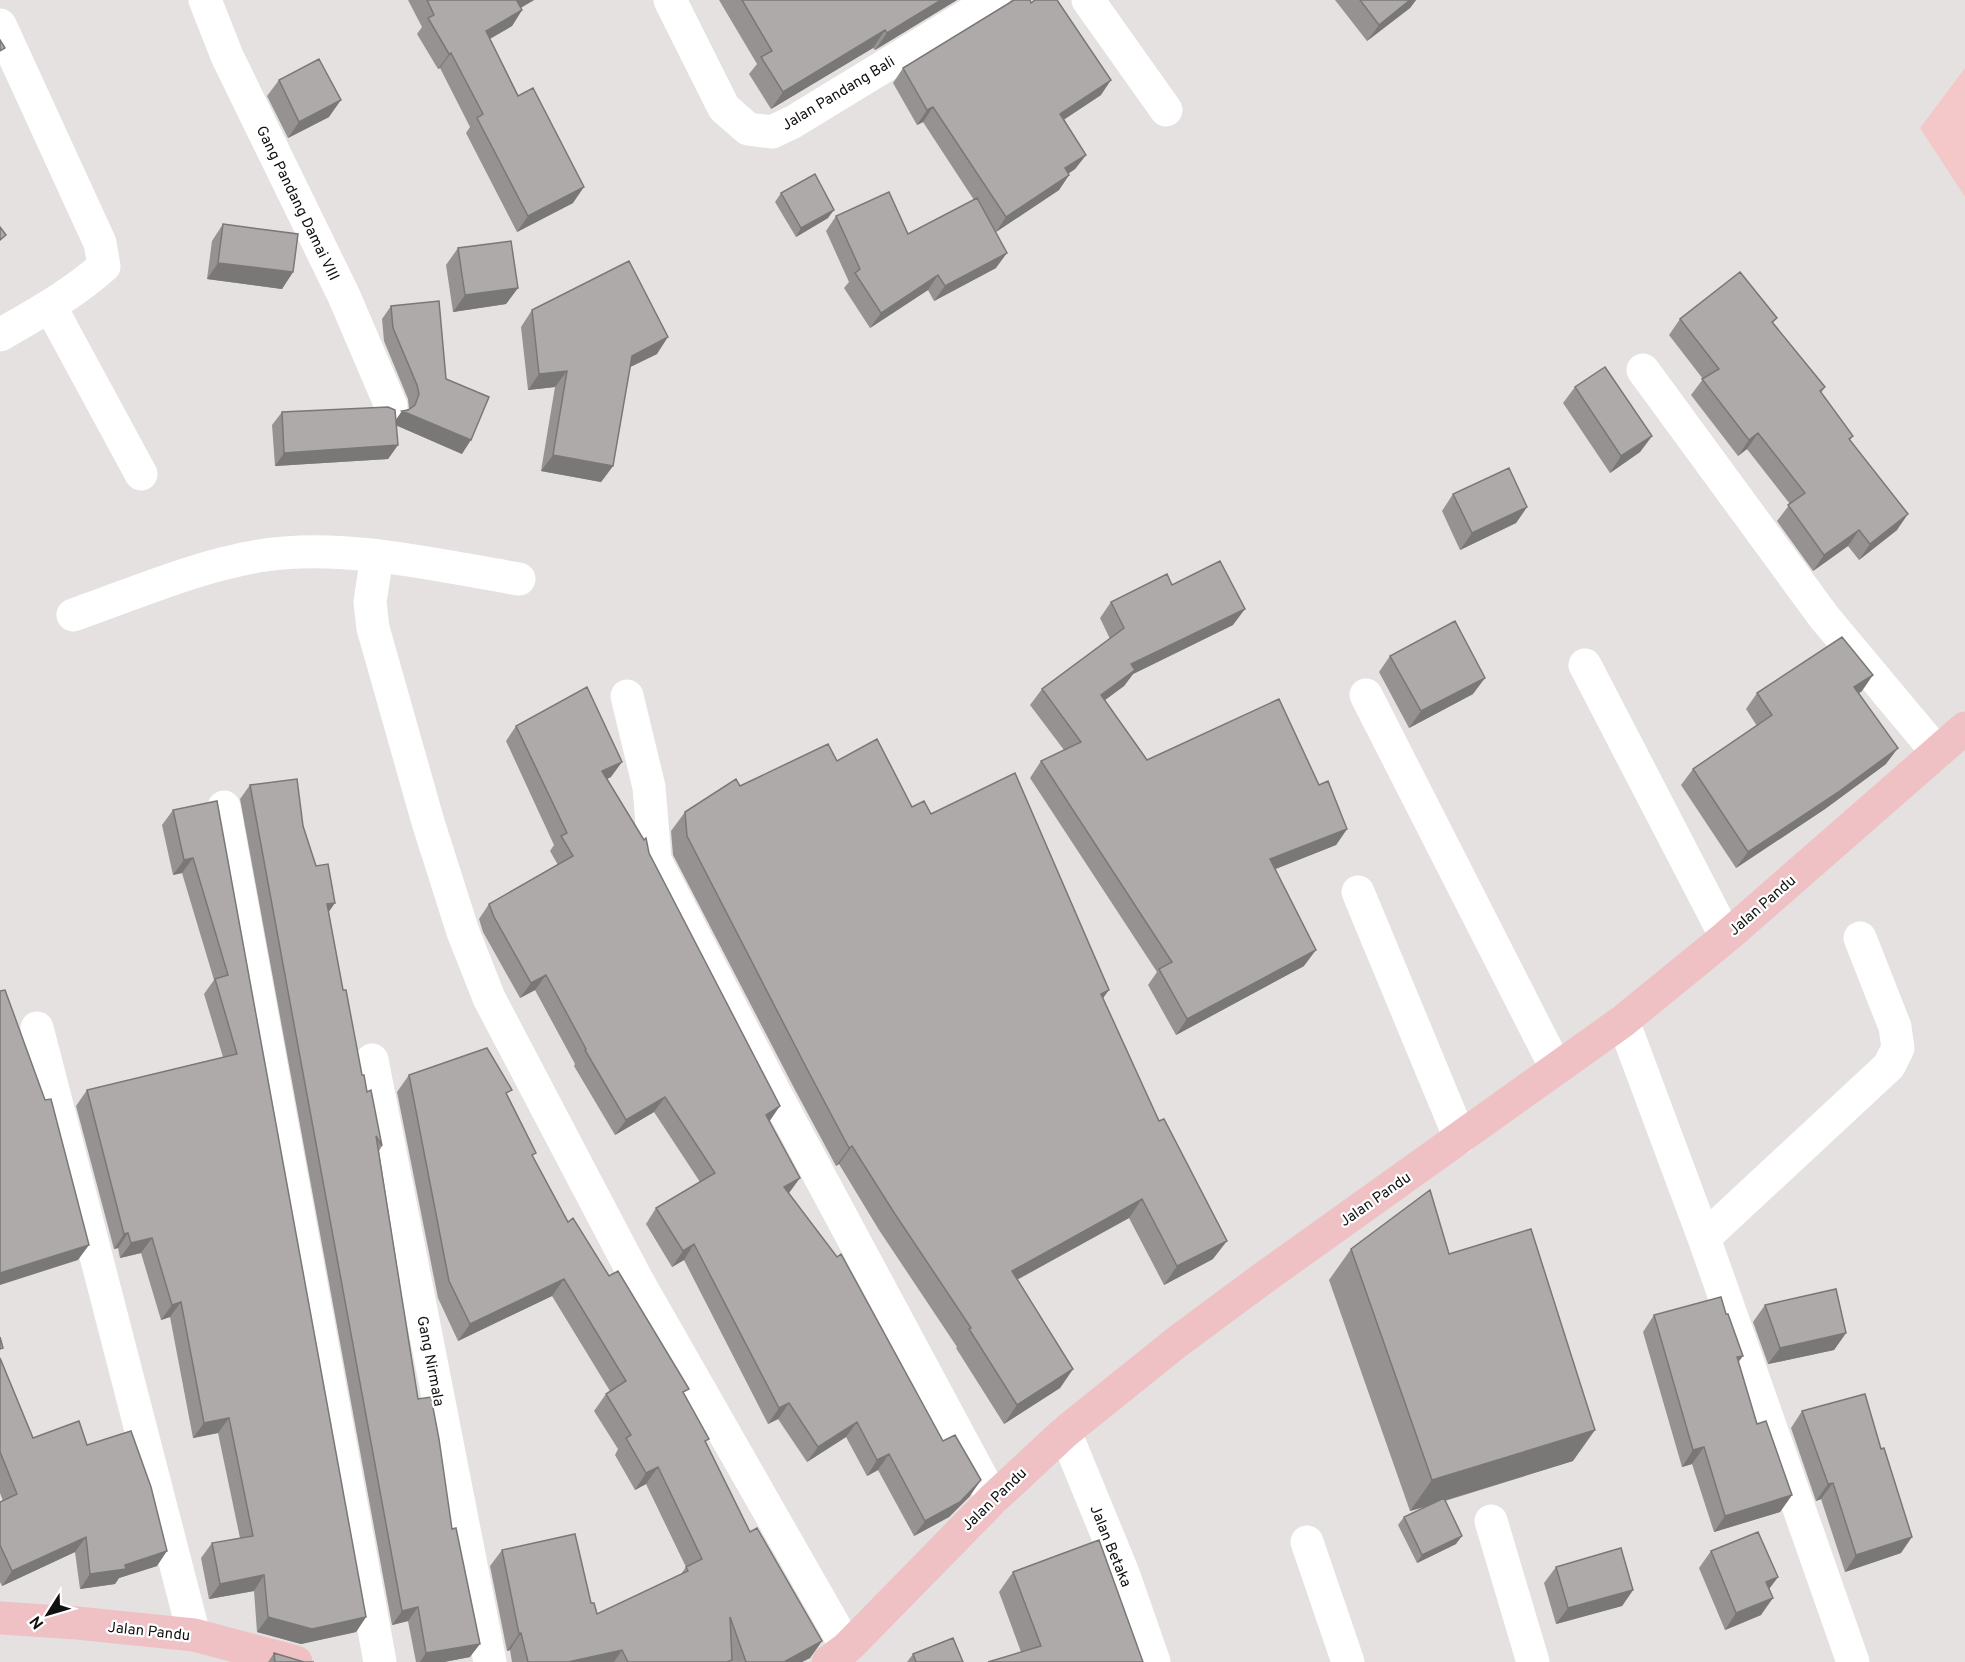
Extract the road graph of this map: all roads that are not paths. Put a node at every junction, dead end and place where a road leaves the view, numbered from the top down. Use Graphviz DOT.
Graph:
graph roads {
  1 [pos="205,0"];
  2 [pos="670,0"];
  3 [pos="993,0"];
  4 [pos="1088,0"];
  5 [pos="0,25"];
  6 [pos="1166,110"];
  7 [pos="50,306"];
  8 [pos="0,335"];
  9 [pos="1643,370"];
  10 [pos="391,406"];
  11 [pos="141,474"];
  12 [pos="377,556"];
  13 [pos="519,579"];
  14 [pos="74,615"];
  15 [pos="1585,665"];
  16 [pos="1366,695"];
  17 [pos="627,696"];
  18 [pos="1965,728"];
  19 [pos="1936,751"];
  20 [pos="224,807"];
  21 [pos="1358,892"];
  22 [pos="1726,937"];
  23 [pos="1860,938"];
  24 [pos="1623,1021"];
  25 [pos="37,1028"];
  26 [pos="372,1060"];
  27 [pos="1556,1068"];
  28 [pos="1460,1138"];
  29 [pos="1704,1238"];
  30 [pos="1065,1432"];
  31 [pos="993,1498"];
  32 [pos="1491,1521"];
  33 [pos="1307,1542"];
  34 [pos="0,1618"];
  35 [pos="194,1635"];
  36 [pos="838,1655"];
  37 [pos="296,1662"];
  38 [pos="381,1662"];
  39 [pos="490,1662"];
  40 [pos="1154,1662"];
  41 [pos="1348,1662"];
  42 [pos="1533,1662"];
  43 [pos="1853,1662"];
  1 -- 10 [label="street, Gang Pandang Damai VIII"];
  2 -- 3 [label="street, Jalan Pandang Bali"];
  4 -- 6 [label="street"];
  5 -- 7 [label="street"];
  7 -- 8 [label="street"];
  7 -- 11 [label="street"];
  9 -- 19 [label="street"];
  12 -- 13 [label="street"];
  12 -- 14 [label="street"];
  12 -- 36 [label="street"];
  15 -- 22 [label="street"];
  16 -- 27 [label="street"];
  17 -- 31 [label="street"];
  18 -- 19 [label="main road, Jalan Pandu"];
  19 -- 22 [label="main road, Jalan Pandu"];
  20 -- 38 [label="street"];
  21 -- 28 [label="street"];
  22 -- 24 [label="main road, Jalan Pandu"];
  23 -- 29 [label="street"];
  24 -- 27 [label="main road, Jalan Pandu"];
  24 -- 29 [label="street"];
  25 -- 35 [label="street"];
  26 -- 39 [label="street, Gang Nirmala"];
  27 -- 28 [label="main road, Jalan Pandu"];
  28 -- 30 [label="main road, Jalan Pandu"];
  29 -- 43 [label="street"];
  30 -- 31 [label="main road, Jalan Pandu"];
  30 -- 40 [label="street, Jalan Betaka"];
  31 -- 36 [label="main road, Jalan Pandu"];
  32 -- 42 [label="street"];
  33 -- 41 [label="street"];
  34 -- 35 [label="main road, Jalan Pandu"];
  35 -- 37 [label="main road, Jalan Pandu"];
}
